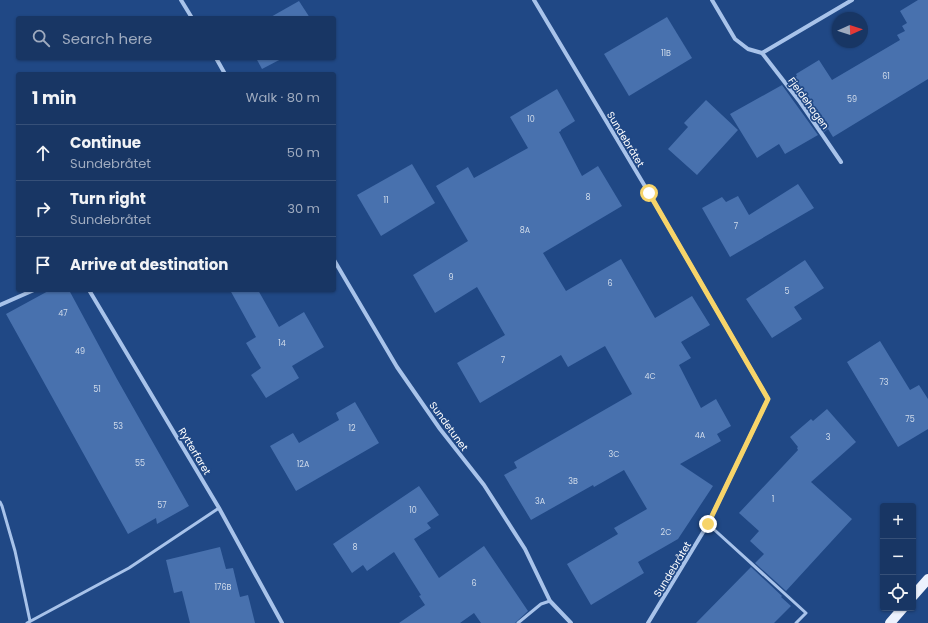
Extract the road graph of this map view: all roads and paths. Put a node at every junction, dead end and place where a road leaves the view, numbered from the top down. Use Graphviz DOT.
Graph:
graph roads {
  1 [pos="181,0"];
  2 [pos="534,0"];
  3 [pos="712,0"];
  4 [pos="852,0"];
  5 [pos="191,16"];
  6 [pos="762,54"];
  7 [pos="217,60"];
  8 [pos="224,72"];
  9 [pos="841,162"];
  10 [pos="336,263"];
  11 [pos="29,292"];
  12 [pos="90,292"];
  13 [pos="0,305"];
  14 [pos="0,502"];
  15 [pos="220,508"];
  16 [pos="708,524"];
  17 [pos="928,579"];
  18 [pos="916,593"];
  19 [pos="550,601"];
  20 [pos="900,611"];
  21 [pos="29,622"];
  22 [pos="282,623"];
  23 [pos="518,623"];
  24 [pos="571,623"];
  25 [pos="648,623"];
  26 [pos="796,623"];
  27 [pos="890,623"];
  1 -- 5 [label="street"];
  2 -- 16 [label="street, Sundebråtet"];
  3 -- 6 [label="street, Fjeldehagen"];
  4 -- 6 [label="street"];
  6 -- 9 [label="street, Fjeldehagen"];
  7 -- 8 [label="street"];
  10 -- 19 [label="street, Sundetunet"];
  11 -- 13 [label="street"];
  12 -- 15 [label="street, Rytterfaret"];
  14 -- 21 [label="lane"];
  15 -- 21 [label="lane"];
  15 -- 22 [label="street, Rytterfaret"];
  16 -- 25 [label="street, Sundebråtet"];
  16 -- 26 [label="lane"];
  17 -- 18 [label="main road"];
  19 -- 23 [label="lane"];
  19 -- 24 [label="street, Sundetunet"];
  20 -- 27 [label="main road"];
}
